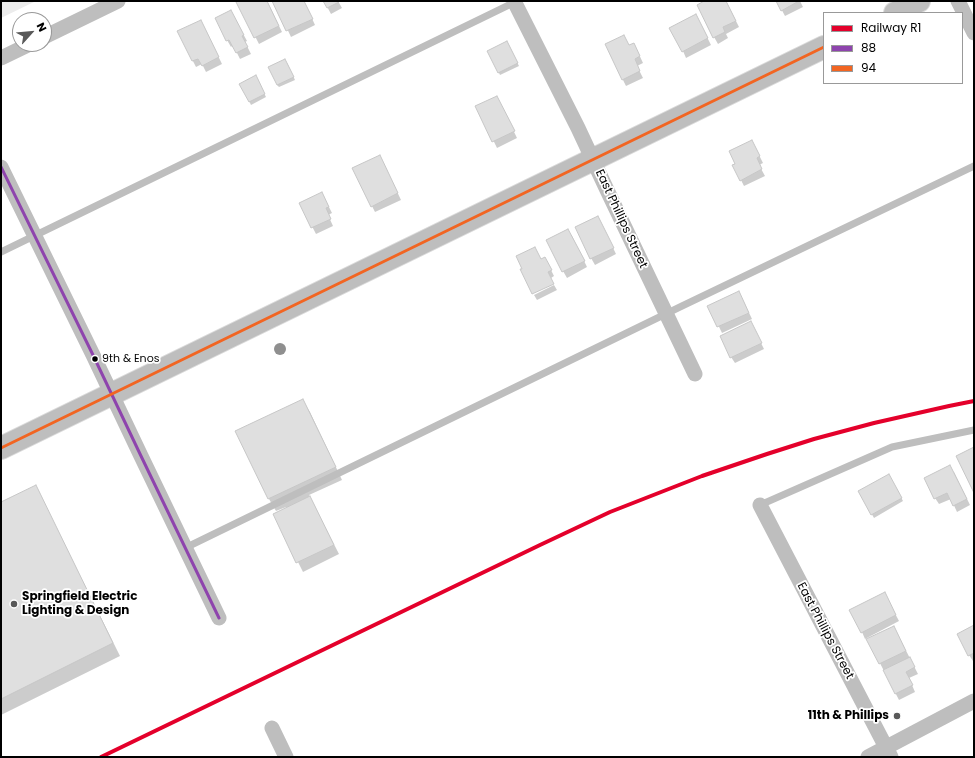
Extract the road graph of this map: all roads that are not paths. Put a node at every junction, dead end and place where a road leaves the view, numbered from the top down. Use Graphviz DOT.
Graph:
graph roads {
  1 [pos="118,1"];
  2 [pos="516,1"];
  3 [pos="919,1"];
  4 [pos="958,1"];
  5 [pos="896,12"];
  6 [pos="52,33"];
  7 [pos="974,33"];
  8 [pos="823,47"];
  9 [pos="13,52"];
  10 [pos="1,58"];
  11 [pos="593,160"];
  12 [pos="974,166"];
  13 [pos="1,167"];
  14 [pos="34,235"];
  15 [pos="1,252"];
  16 [pos="666,314"];
  17 [pos="695,374"];
  18 [pos="111,394"];
  19 [pos="974,430"];
  20 [pos="1,448"];
  21 [pos="760,505"];
  22 [pos="185,548"];
  23 [pos="219,618"];
  24 [pos="974,701"];
  25 [pos="272,728"];
  26 [pos="888,752"];
  27 [pos="286,757"];
  28 [pos="868,757"];
  1 -- 6 [label="street"];
  2 -- 11 [label="street, East Phillips Street"];
  2 -- 14 [label="lane"];
  3 -- 5 [label="main road"];
  4 -- 7 [label="street"];
  8 -- 11 [label="main road"];
  9 -- 10 [label="street"];
  11 -- 16 [label="street, East Phillips Street"];
  11 -- 18 [label="main road"];
  12 -- 16 [label="lane"];
  13 -- 14 [label="street"];
  14 -- 15 [label="lane"];
  14 -- 18 [label="street"];
  16 -- 17 [label="street, East Phillips Street"];
  16 -- 22 [label="lane"];
  18 -- 20 [label="main road"];
  18 -- 22 [label="street"];
  19 -- 21 [label="lane"];
  21 -- 26 [label="street, East Phillips Street"];
  22 -- 23 [label="street"];
  24 -- 26 [label="street"];
  25 -- 27 [label="street"];
  26 -- 28 [label="street"];
}
